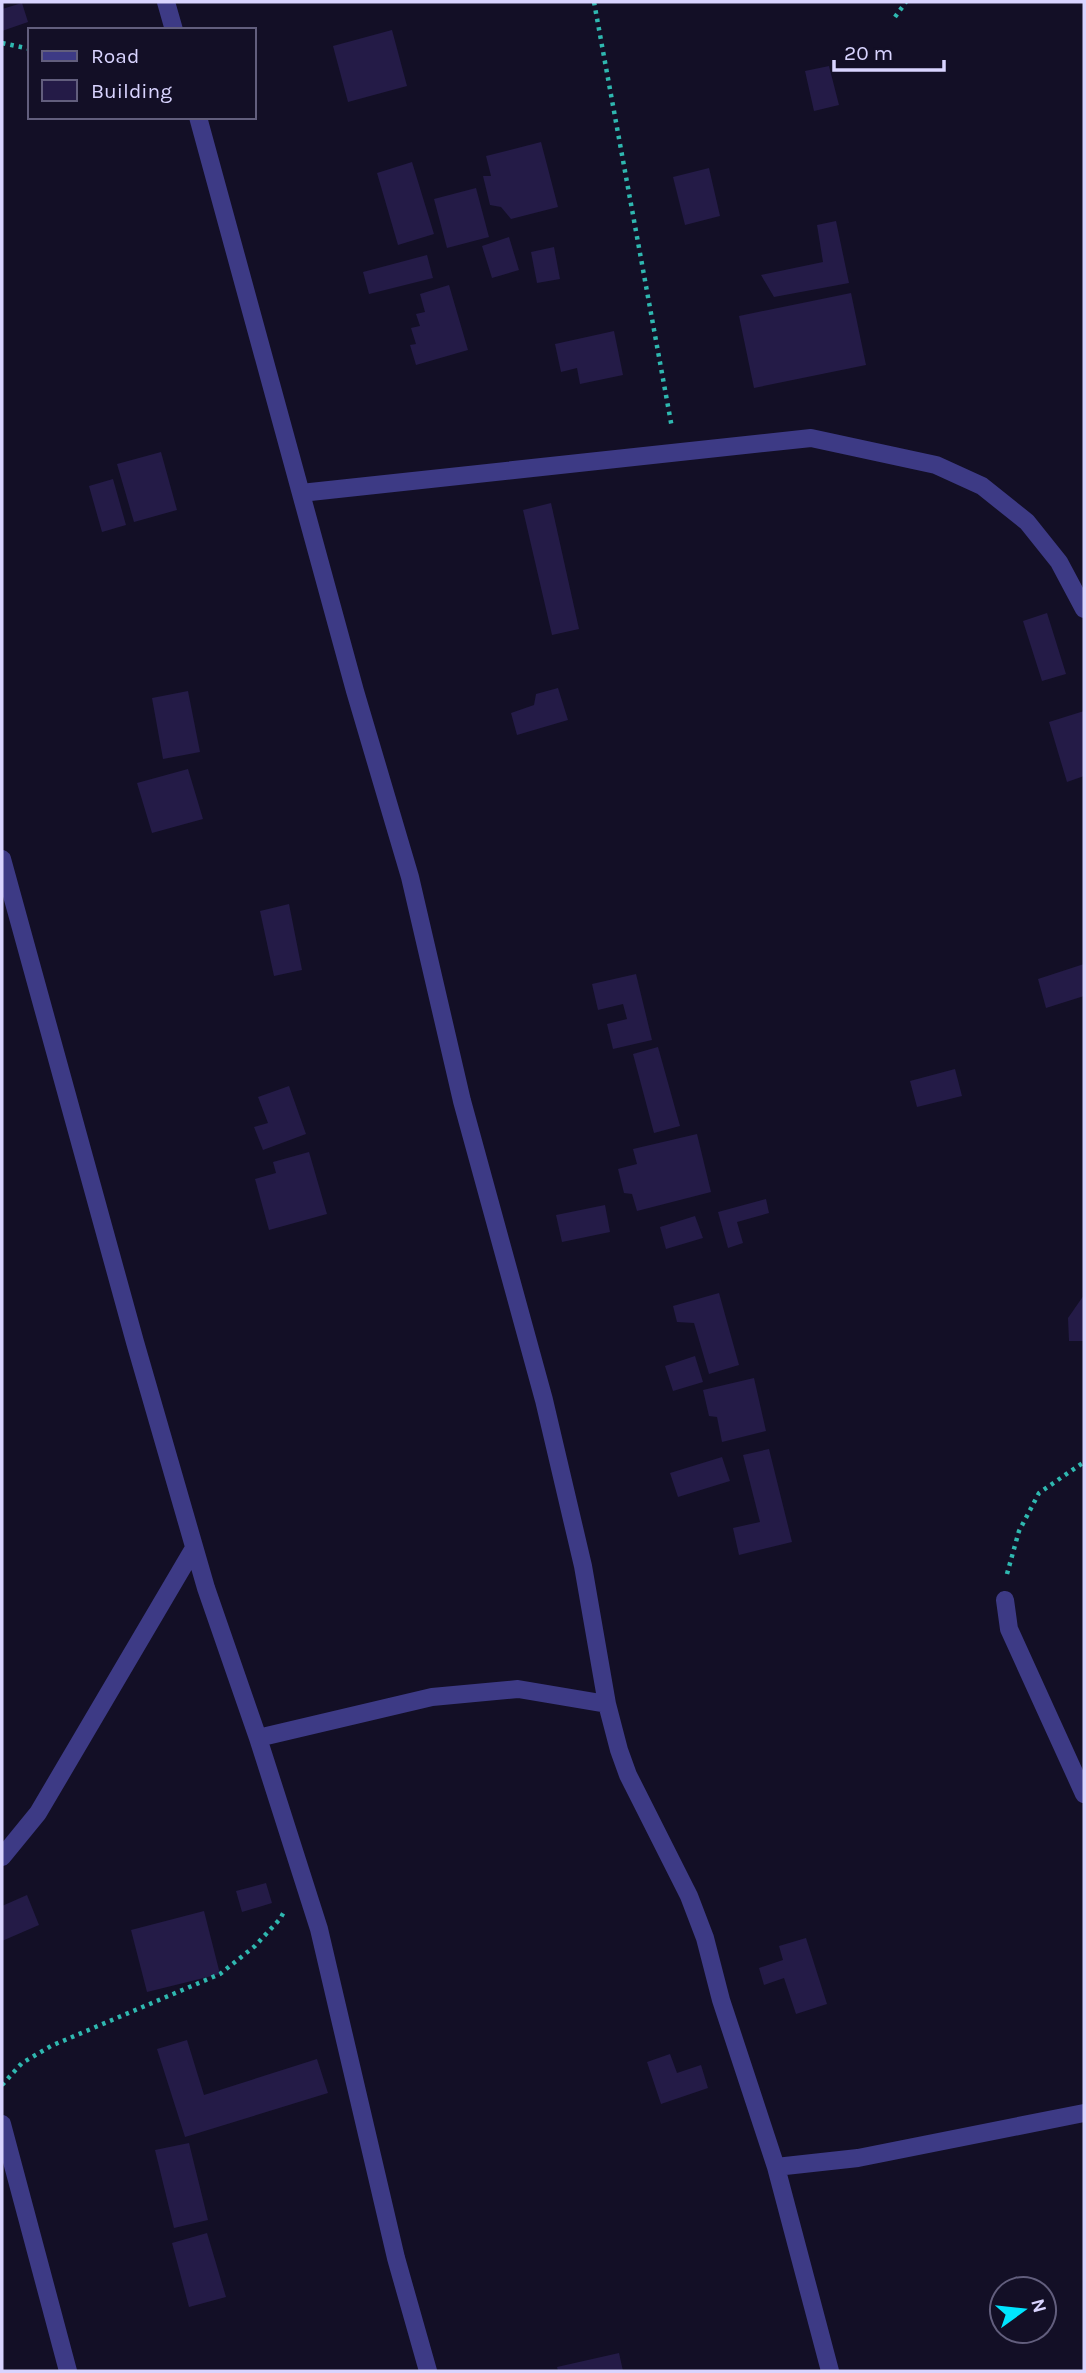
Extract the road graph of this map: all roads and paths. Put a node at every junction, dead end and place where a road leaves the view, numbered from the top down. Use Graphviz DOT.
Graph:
graph roads {
  1 [pos="166,2"];
  2 [pos="594,2"];
  3 [pos="906,2"];
  4 [pos="895,17"];
  5 [pos="173,28"];
  6 [pos="2,43"];
  7 [pos="28,49"];
  8 [pos="199,119"];
  9 [pos="677,452"];
  10 [pos="301,493"];
  11 [pos="1084,609"];
  12 [pos="2,859"];
  13 [pos="1084,1462"];
  14 [pos="194,1548"];
  15 [pos="1005,1600"];
  16 [pos="607,1704"];
  17 [pos="258,1738"];
  18 [pos="1084,1794"];
  19 [pos="2,1857"];
  20 [pos="302,1878"];
  21 [pos="2,2085"];
  22 [pos="1084,2113"];
  23 [pos="2,2124"];
  24 [pos="776,2167"];
  25 [pos="68,2371"];
  26 [pos="428,2371"];
  27 [pos="830,2371"];
  1 -- 5 [label="street"];
  2 -- 9 [label="path"];
  3 -- 4 [label="path"];
  6 -- 7 [label="path"];
  8 -- 10 [label="street"];
  9 -- 10 [label="street"];
  9 -- 11 [label="street"];
  10 -- 16 [label="street"];
  12 -- 14 [label="street"];
  13 -- 15 [label="path"];
  14 -- 17 [label="street"];
  14 -- 19 [label="street"];
  15 -- 18 [label="street"];
  16 -- 17 [label="street"];
  16 -- 24 [label="street"];
  17 -- 20 [label="street"];
  20 -- 21 [label="path"];
  20 -- 26 [label="street"];
  22 -- 24 [label="street"];
  23 -- 25 [label="street"];
  24 -- 27 [label="street"];
}
